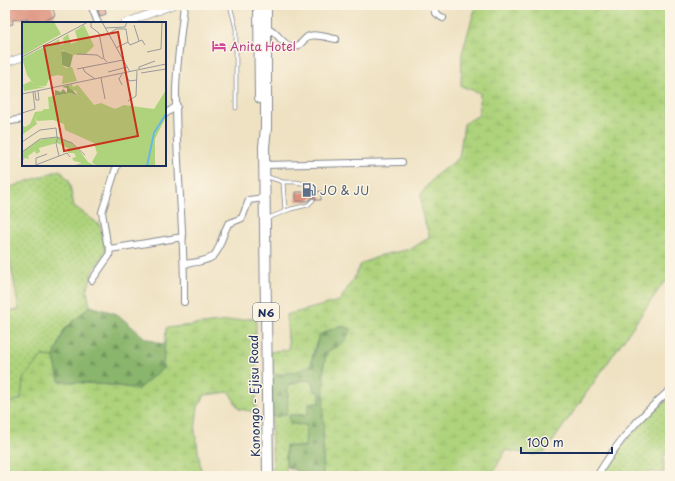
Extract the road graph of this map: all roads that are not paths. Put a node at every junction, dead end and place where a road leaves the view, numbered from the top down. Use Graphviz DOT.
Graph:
graph roads {
  1 [pos="91,5"];
  2 [pos="173,5"];
  3 [pos="184,5"];
  4 [pos="230,5"];
  5 [pos="259,5"];
  6 [pos="266,5"];
  7 [pos="435,5"];
  8 [pos="442,18"];
  9 [pos="98,22"];
  10 [pos="128,22"];
  11 [pos="266,27"];
  12 [pos="336,39"];
  13 [pos="22,57"];
  14 [pos="5,63"];
  15 [pos="176,106"];
  16 [pos="236,108"];
  17 [pos="166,113"];
  18 [pos="22,119"];
  19 [pos="5,122"];
  20 [pos="264,147"];
  21 [pos="402,162"];
  22 [pos="264,165"];
  23 [pos="117,166"];
  24 [pos="264,176"];
  25 [pos="283,182"];
  26 [pos="313,192"];
  27 [pos="264,198"];
  28 [pos="313,200"];
  29 [pos="285,211"];
  30 [pos="265,220"];
  31 [pos="183,238"];
  32 [pos="110,249"];
  33 [pos="184,264"];
  34 [pos="92,280"];
  35 [pos="184,302"];
  36 [pos="670,390"];
  37 [pos="268,476"];
  38 [pos="597,476"];
  1 -- 9 [label="street"];
  2 -- 10 [label="street"];
  3 -- 15 [label="street"];
  4 -- 16 [label="lane"];
  5 -- 20 [label="highway, Konongo - Ejisu Road / N6"];
  6 -- 11 [label="highway, Konongo - Ejisu Road / N6"];
  7 -- 8 [label="street"];
  11 -- 12 [label="street"];
  11 -- 20 [label="highway, Konongo - Ejisu Road / N6"];
  13 -- 14 [label="street"];
  15 -- 17 [label="street"];
  15 -- 31 [label="street"];
  18 -- 19 [label="street"];
  20 -- 22 [label="highway, Konongo - Ejisu Road / N6"];
  21 -- 22 [label="street"];
  22 -- 24 [label="highway, Konongo - Ejisu Road / N6"];
  23 -- 32 [label="street"];
  24 -- 25 [label="lane"];
  24 -- 27 [label="highway, Konongo - Ejisu Road / N6"];
  25 -- 26 [label="lane"];
  25 -- 29 [label="lane"];
  27 -- 30 [label="highway, Konongo - Ejisu Road / N6"];
  27 -- 33 [label="street"];
  28 -- 29 [label="lane"];
  29 -- 30 [label="lane"];
  30 -- 37 [label="highway, Konongo - Ejisu Road / N6"];
  31 -- 32 [label="street"];
  31 -- 33 [label="street"];
  32 -- 34 [label="street"];
  33 -- 35 [label="street"];
  36 -- 38 [label="street"];
}
